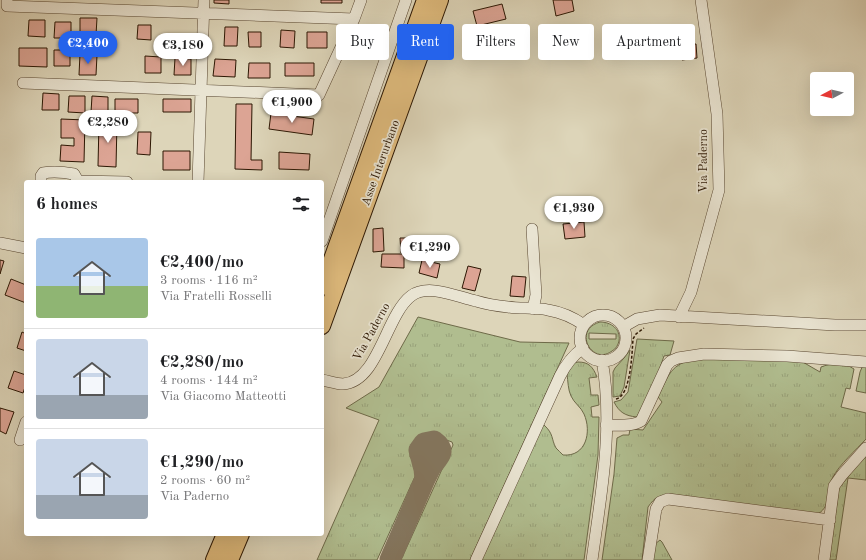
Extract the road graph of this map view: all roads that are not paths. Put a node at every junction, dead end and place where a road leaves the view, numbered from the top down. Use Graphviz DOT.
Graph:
graph roads {
  1 [pos="7,0"];
  2 [pos="204,0"];
  3 [pos="361,0"];
  4 [pos="406,0"];
  5 [pos="425,0"];
  6 [pos="440,0"];
  7 [pos="701,0"];
  8 [pos="203,13"];
  9 [pos="354,19"];
  10 [pos="23,84"];
  11 [pos="201,90"];
  12 [pos="41,180"];
  13 [pos="77,180"];
  14 [pos="198,180"];
  15 [pos="532,229"];
  16 [pos="324,234"];
  17 [pos="0,243"];
  18 [pos="24,248"];
  19 [pos="324,281"];
  20 [pos="533,309"];
  21 [pos="679,317"];
  22 [pos="324,320"];
  23 [pos="584,325"];
  24 [pos="866,325"];
  25 [pos="623,327"];
  26 [pos="583,348"];
  27 [pos="602,360"];
  28 [pos="866,362"];
  29 [pos="324,380"];
  30 [pos="606,425"];
  31 [pos="24,428"];
  32 [pos="20,440"];
  33 [pos="866,448"];
  34 [pos="830,520"];
  35 [pos="224,536"];
  36 [pos="240,536"];
  37 [pos="214,560"];
  38 [pos="230,560"];
  39 [pos="476,560"];
  40 [pos="592,560"];
  41 [pos="648,560"];
  42 [pos="824,560"];
  1 -- 8 [label="street"];
  2 -- 8 [label="street"];
  3 -- 9 [label="street"];
  4 -- 16 [label="street"];
  5 -- 19 [label="highway, Asse Interurbano"];
  6 -- 22 [label="highway, Asse Interurbano"];
  7 -- 21 [label="street, Via Paderno"];
  8 -- 9 [label="street"];
  8 -- 11 [label="street"];
  9 -- 11 [label="street"];
  10 -- 11 [label="street"];
  11 -- 14 [label="street"];
  12 -- 13 [label="street"];
  15 -- 20 [label="street"];
  17 -- 18 [label="street"];
  20 -- 23 [label="street, Via Paderno"];
  20 -- 29 [label="street, Via Paderno"];
  21 -- 24 [label="street"];
  21 -- 25 [label="street"];
  23 -- 25 [label="street"];
  23 -- 26 [label="street"];
  25 -- 27 [label="street"];
  26 -- 27 [label="street"];
  26 -- 39 [label="street"];
  27 -- 30 [label="street"];
  28 -- 30 [label="street"];
  30 -- 40 [label="street"];
  31 -- 32 [label="street"];
  33 -- 34 [label="street"];
  34 -- 41 [label="street"];
  34 -- 42 [label="street"];
  35 -- 37 [label="highway"];
  36 -- 38 [label="highway"];
}
